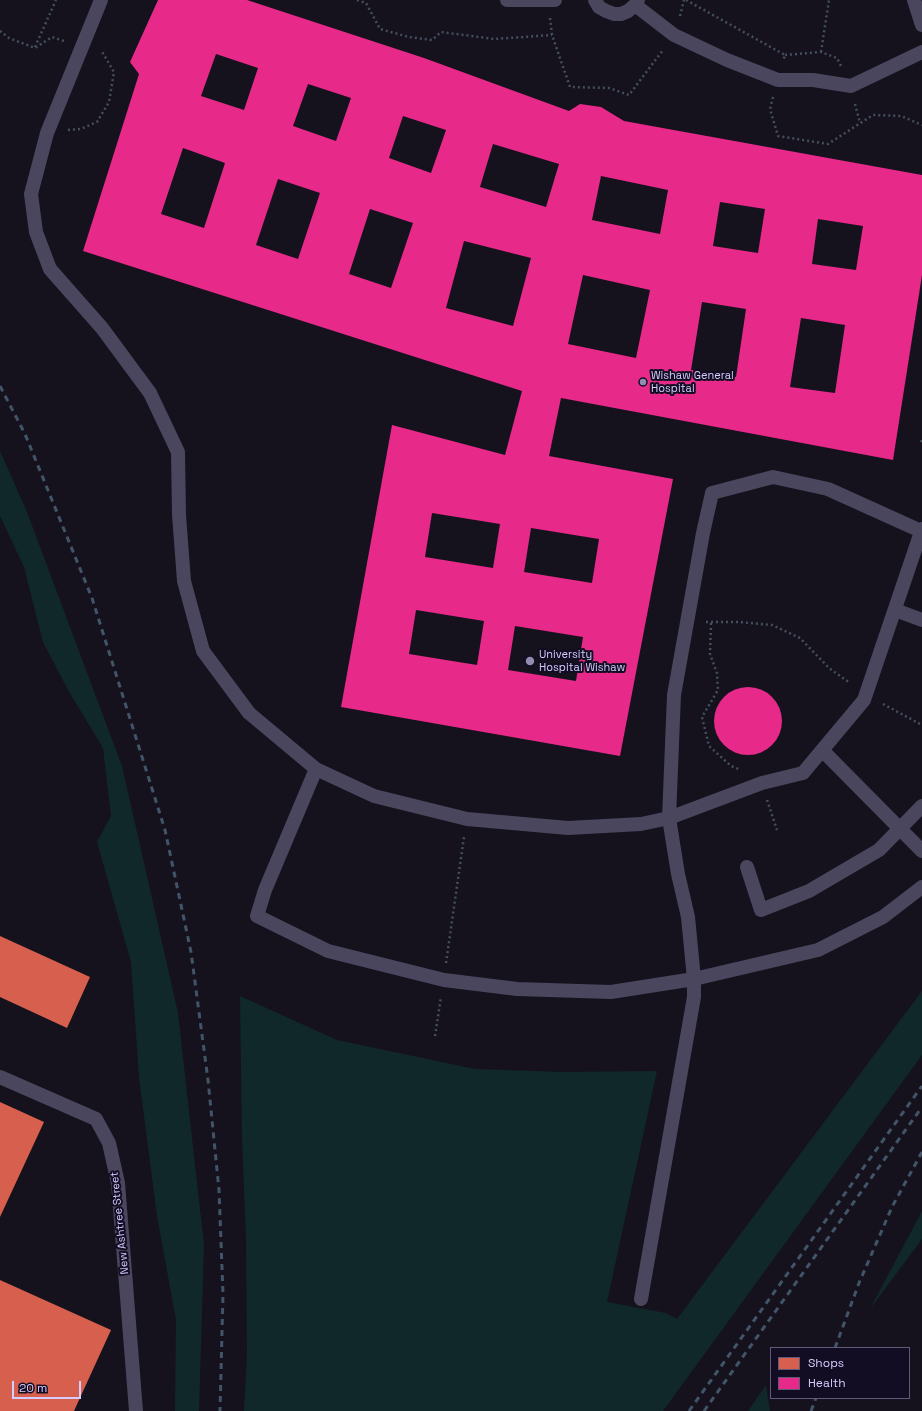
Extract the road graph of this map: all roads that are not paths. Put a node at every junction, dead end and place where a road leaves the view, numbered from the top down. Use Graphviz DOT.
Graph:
graph roads {
  1 [pos="101,0"];
  2 [pos="507,0"];
  3 [pos="551,0"];
  4 [pos="595,0"];
  5 [pos="914,0"];
  6 [pos="637,2"];
  7 [pos="922,25"];
  8 [pos="922,52"];
  9 [pos="922,530"];
  10 [pos="895,610"];
  11 [pos="922,620"];
  12 [pos="822,750"];
  13 [pos="316,769"];
  14 [pos="922,806"];
  15 [pos="669,818"];
  16 [pos="900,828"];
  17 [pos="922,851"];
  18 [pos="747,867"];
  19 [pos="922,887"];
  20 [pos="694,979"];
  21 [pos="0,1077"];
  22 [pos="641,1299"];
  23 [pos="136,1411"];
  1 -- 13 [label="lane"];
  2 -- 3 [label="lane"];
  4 -- 6 [label="lane"];
  5 -- 7 [label="lane"];
  6 -- 8 [label="lane"];
  9 -- 10 [label="lane"];
  9 -- 15 [label="lane"];
  10 -- 11 [label="lane"];
  10 -- 12 [label="lane"];
  12 -- 15 [label="lane"];
  12 -- 16 [label="lane"];
  13 -- 15 [label="lane"];
  13 -- 20 [label="lane"];
  14 -- 16 [label="lane"];
  15 -- 20 [label="lane"];
  16 -- 17 [label="lane"];
  16 -- 18 [label="lane"];
  19 -- 20 [label="lane"];
  20 -- 22 [label="lane"];
  21 -- 23 [label="lane, New Ashtree Street"];
}
